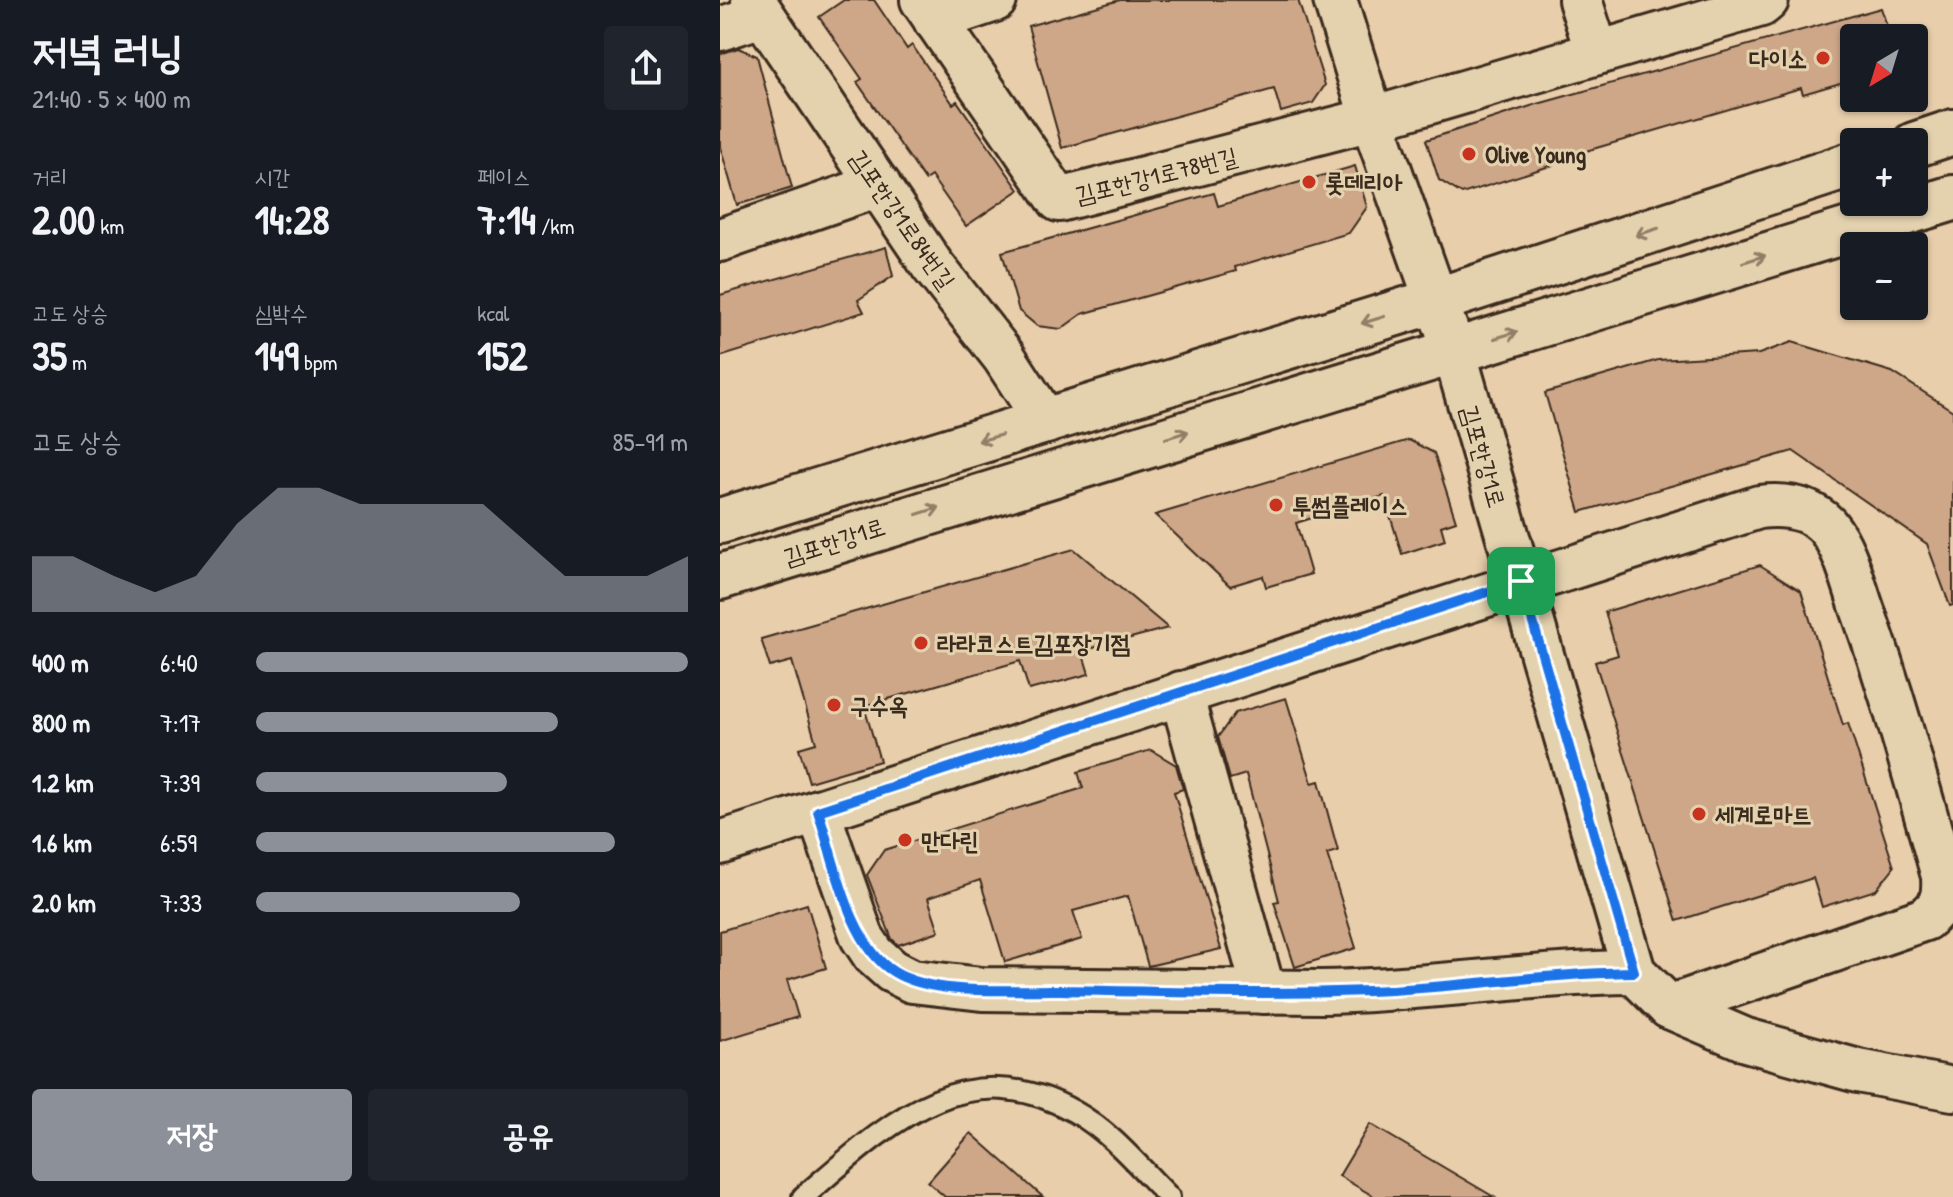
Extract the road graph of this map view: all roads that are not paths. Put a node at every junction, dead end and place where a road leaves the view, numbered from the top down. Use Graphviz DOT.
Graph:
graph roads {
  1 [pos="995,0"];
  2 [pos="1335,0"];
  3 [pos="1580,0"];
  4 [pos="1767,0"];
  5 [pos="758,8"];
  6 [pos="928,10"];
  7 [pos="720,29"];
  8 [pos="1597,53"];
  9 [pos="1372,119"];
  10 [pos="1953,132"];
  11 [pos="1928,140"];
  12 [pos="1840,169"];
  13 [pos="879,185"];
  14 [pos="1953,198"];
  15 [pos="720,240"];
  16 [pos="1435,301"];
  17 [pos="1454,351"];
  18 [pos="1046,422"];
  19 [pos="720,521"];
  20 [pos="720,577"];
  21 [pos="1521,581"];
  22 [pos="1181,693"];
  23 [pos="818,811"];
  24 [pos="720,843"];
  25 [pos="1634,972"];
  26 [pos="1264,992"];
  27 [pos="1669,1007"];
  28 [pos="1953,1089"];
  29 [pos="803,1197"];
  30 [pos="1169,1197"];
  1 -- 6 [label="street, 김포한강1로78번길"];
  2 -- 9 [label="street"];
  3 -- 8 [label="street"];
  4 -- 8 [label="street, 김포한강1로78번길"];
  5 -- 7 [label="street, 김포한강1로84번길"];
  5 -- 13 [label="street, 김포한강1로84번길"];
  6 -- 9 [label="street, 김포한강1로78번길"];
  8 -- 9 [label="street, 김포한강1로78번길"];
  9 -- 16 [label="street"];
  10 -- 11 [label="street"];
  12 -- 16 [label="street, one-way"];
  13 -- 15 [label="street"];
  13 -- 18 [label="street, 김포한강1로84번길"];
  17 -- 14 [label="street, 김포한강1로, one-way"];
  16 -- 17 [label="street, 김포한강1로"];
  16 -- 18 [label="street, one-way"];
  20 -- 17 [label="street, 김포한강1로, one-way"];
  17 -- 21 [label="street, 김포한강1로"];
  18 -- 19 [label="street, one-way"];
  21 -- 22 [label="street"];
  21 -- 25 [label="street, 김포한강1로"];
  21 -- 27 [label="street"];
  22 -- 23 [label="street"];
  22 -- 26 [label="street"];
  23 -- 24 [label="street"];
  23 -- 26 [label="street"];
  25 -- 26 [label="street"];
  25 -- 27 [label="street"];
  27 -- 28 [label="street"];
  29 -- 30 [label="lane"];
}
